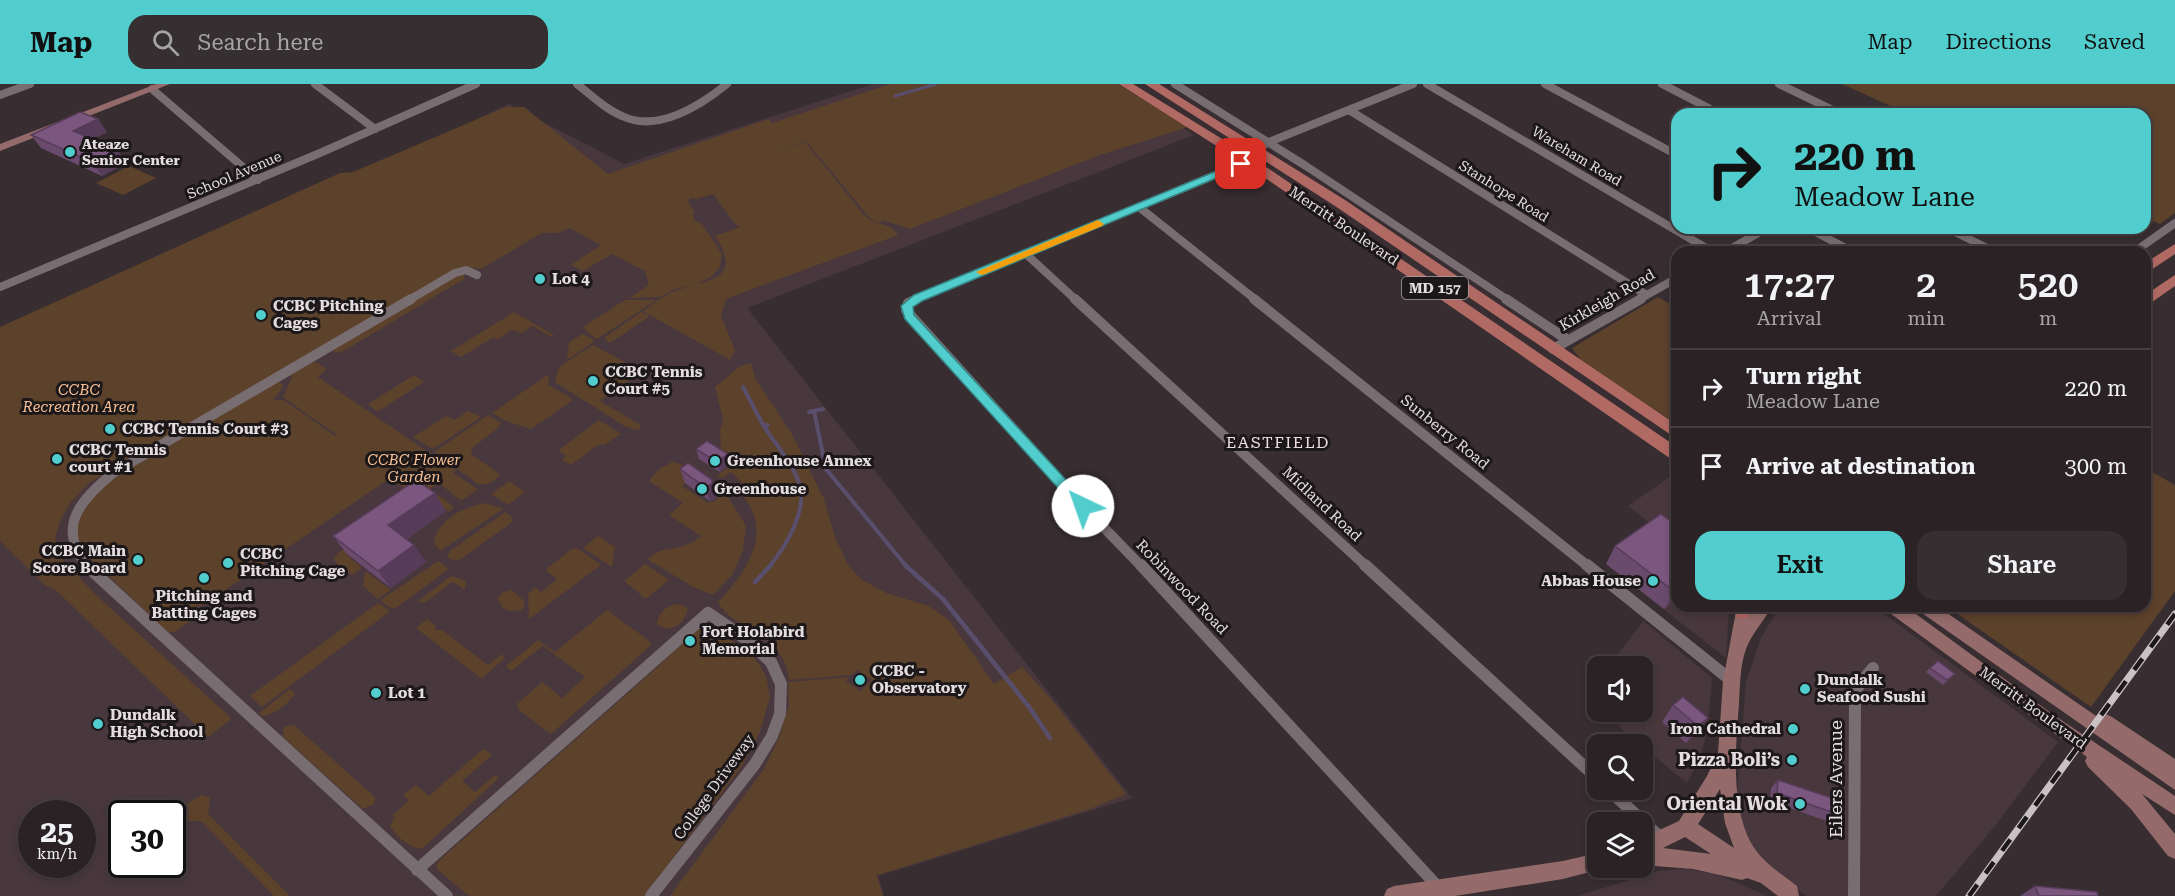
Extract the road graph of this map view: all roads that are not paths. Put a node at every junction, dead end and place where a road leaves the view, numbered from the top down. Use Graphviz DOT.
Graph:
graph roads {
  1 [pos="30,84"];
  2 [pos="165,84"];
  3 [pos="476,84"];
  4 [pos="577,84"];
  5 [pos="727,84"];
  6 [pos="1125,84"];
  7 [pos="1151,84"];
  8 [pos="1174,84"];
  9 [pos="1413,84"];
  10 [pos="1427,84"];
  11 [pos="1545,84"];
  12 [pos="1662,84"];
  13 [pos="1779,84"];
  14 [pos="320,85"];
  15 [pos="152,89"];
  16 [pos="0,95"];
  17 [pos="1708,108"];
  18 [pos="1829,108"];
  19 [pos="1349,110"];
  20 [pos="375,129"];
  21 [pos="1269,142"];
  22 [pos="0,148"];
  23 [pos="1671,152"];
  24 [pos="1253,155"];
  25 [pos="258,180"];
  26 [pos="1139,207"];
  27 [pos="2175,223"];
  28 [pos="1671,227"];
  29 [pos="1682,234"];
  30 [pos="1756,234"];
  31 [pos="1819,234"];
  32 [pos="1959,234"];
  33 [pos="1703,246"];
  34 [pos="1736,246"];
  35 [pos="1842,246"];
  36 [pos="1983,246"];
  37 [pos="2142,246"];
  38 [pos="2175,248"];
  39 [pos="1025,254"];
  40 [pos="2151,266"];
  41 [pos="477,275"];
  42 [pos="2175,279"];
  43 [pos="1671,281"];
  44 [pos="0,287"];
  45 [pos="1645,294"];
  46 [pos="2151,297"];
  47 [pos="1568,340"];
  48 [pos="1553,349"];
  49 [pos="1671,429"];
  50 [pos="1671,451"];
  51 [pos="1742,612"];
  52 [pos="1760,612"];
  53 [pos="1901,612"];
  54 [pos="1934,612"];
  55 [pos="1736,650"];
  56 [pos="1873,668"];
  57 [pos="1987,675"];
  58 [pos="2031,678"];
  59 [pos="1732,681"];
  60 [pos="2049,721"];
  61 [pos="1727,753"];
  62 [pos="1587,769"];
  63 [pos="2175,769"];
  64 [pos="2175,782"];
  65 [pos="2175,796"];
  66 [pos="1620,800"];
  67 [pos="2175,806"];
  68 [pos="1686,827"];
  69 [pos="1662,839"];
  70 [pos="1653,843"];
  71 [pos="2175,850"];
  72 [pos="1653,856"];
  73 [pos="1587,865"];
  74 [pos="417,870"];
  75 [pos="1760,875"];
  76 [pos="1439,888"];
  77 [pos="1792,895"];
  78 [pos="447,896"];
  79 [pos="651,896"];
  80 [pos="1394,896"];
  81 [pos="1854,896"];
  1 -- 16 [label="street"];
  2 -- 15 [label="main road"];
  3 -- 20 [label="street, School Avenue"];
  4 -- 5 [label="street"];
  6 -- 24 [label="main road, Merritt Boulevard / MD 157"];
  7 -- 24 [label="main road, Merritt Boulevard / MD 157"];
  8 -- 21 [label="street, Merritt Boulevard"];
  9 -- 19 [label="street"];
  10 -- 28 [label="street, Wareham Road"];
  11 -- 23 [label="street"];
  12 -- 17 [label="street"];
  13 -- 18 [label="street"];
  14 -- 20 [label="street"];
  15 -- 22 [label="main road"];
  15 -- 25 [label="street"];
  19 -- 21 [label="street"];
  19 -- 45 [label="street, Stanhope Road"];
  20 -- 25 [label="street, School Avenue"];
  21 -- 24 [label="street"];
  21 -- 47 [label="street, Merritt Boulevard"];
  24 -- 26 [label="street"];
  24 -- 48 [label="main road, Merritt Boulevard / MD 157"];
  24 -- 50 [label="main road, Merritt Boulevard / MD 157"];
  25 -- 44 [label="street, School Avenue"];
  26 -- 39 [label="street"];
  26 -- 59 [label="street, Sunberry Road"];
  27 -- 37 [label="street"];
  29 -- 33 [label="street, Wareham Road"];
  30 -- 34 [label="street"];
  31 -- 35 [label="street"];
  32 -- 36 [label="street"];
  38 -- 40 [label="main road"];
  39 -- 62 [label="street, Midland Road"];
  39 -- 76 [label="street, Robinwood Road"];
  41 -- 74 [label="street"];
  42 -- 46 [label="main road"];
  43 -- 45 [label="street, Kirkleigh Road"];
  45 -- 47 [label="street, Kirkleigh Road"];
  47 -- 48 [label="street, Kirkleigh Road"];
  48 -- 49 [label="main road, Merritt Boulevard / MD 157"];
  51 -- 55 [label="main road"];
  52 -- 55 [label="main road"];
  53 -- 57 [label="main road, Merritt Boulevard"];
  54 -- 58 [label="main road, Merritt Boulevard"];
  55 -- 59 [label="main road"];
  56 -- 81 [label="street, Eilers Avenue"];
  57 -- 60 [label="main road, Merritt Boulevard"];
  57 -- 65 [label="main road"];
  58 -- 63 [label="main road"];
  58 -- 64 [label="main road, Merritt Boulevard"];
  59 -- 61 [label="main road"];
  60 -- 67 [label="main road, Merritt Boulevard"];
  60 -- 71 [label="main road"];
  61 -- 68 [label="main road"];
  61 -- 77 [label="main road"];
  66 -- 69 [label="street"];
  68 -- 69 [label="main road"];
  68 -- 75 [label="main road"];
  69 -- 70 [label="main road"];
  72 -- 75 [label="main road"];
  73 -- 76 [label="main road"];
  74 -- 78 [label="street"];
  74 -- 79 [label="street, College Driveway"];
  75 -- 77 [label="main road"];
  76 -- 80 [label="main road"];
}
